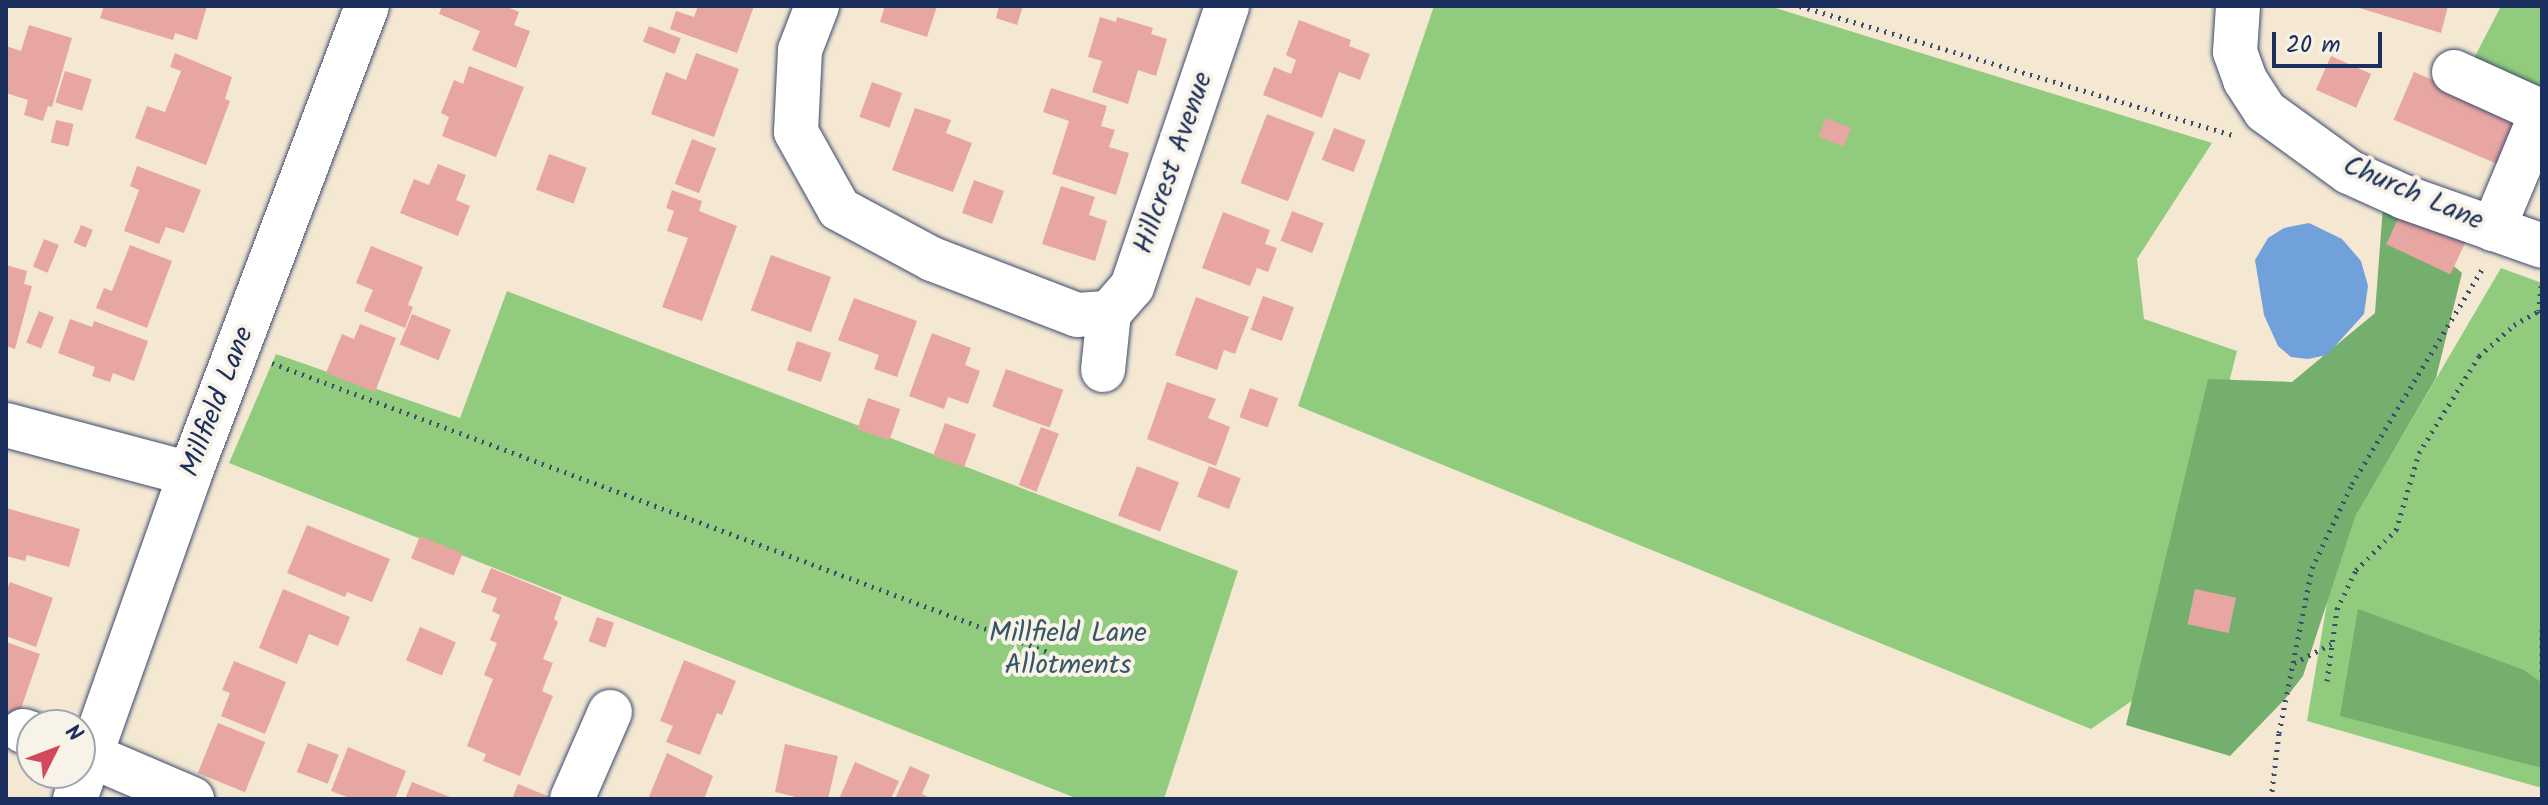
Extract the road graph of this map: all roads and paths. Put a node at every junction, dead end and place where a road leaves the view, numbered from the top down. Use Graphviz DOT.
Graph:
graph roads {
  1 [pos="817,6"];
  2 [pos="1227,6"];
  3 [pos="1800,6"];
  4 [pos="2238,6"];
  5 [pos="357,9"];
  6 [pos="2454,72"];
  7 [pos="2237,136"];
  8 [pos="2513,236"];
  9 [pos="2542,281"];
  10 [pos="2540,310"];
  11 [pos="1109,313"];
  12 [pos="2542,318"];
  13 [pos="237,350"];
  14 [pos="1103,370"];
  15 [pos="6,425"];
  16 [pos="190,474"];
  17 [pos="2542,630"];
  18 [pos="2332,644"];
  19 [pos="1080,664"];
  20 [pos="2293,664"];
  21 [pos="2542,676"];
  22 [pos="2327,681"];
  23 [pos="610,712"];
  24 [pos="96,725"];
  25 [pos="96,759"];
  26 [pos="2272,797"];
  27 [pos="192,799"];
  28 [pos="572,799"];
  1 -- 11 [label="street"];
  2 -- 11 [label="street, Hillcrest Avenue"];
  3 -- 7 [label="path"];
  4 -- 8 [label="street, Church Lane"];
  5 -- 13 [label="street, Millfield Lane"];
  6 -- 8 [label="street"];
  8 -- 20 [label="path"];
  9 -- 10 [label="path"];
  10 -- 12 [label="path"];
  10 -- 18 [label="path"];
  11 -- 14 [label="street"];
  13 -- 16 [label="street, Millfield Lane"];
  13 -- 19 [label="path"];
  15 -- 16 [label="street"];
  16 -- 24 [label="street, Millfield Lane"];
  17 -- 21 [label="path"];
  18 -- 20 [label="path"];
  18 -- 22 [label="path"];
  20 -- 26 [label="path"];
  23 -- 28 [label="street"];
  25 -- 27 [label="street"];
}
